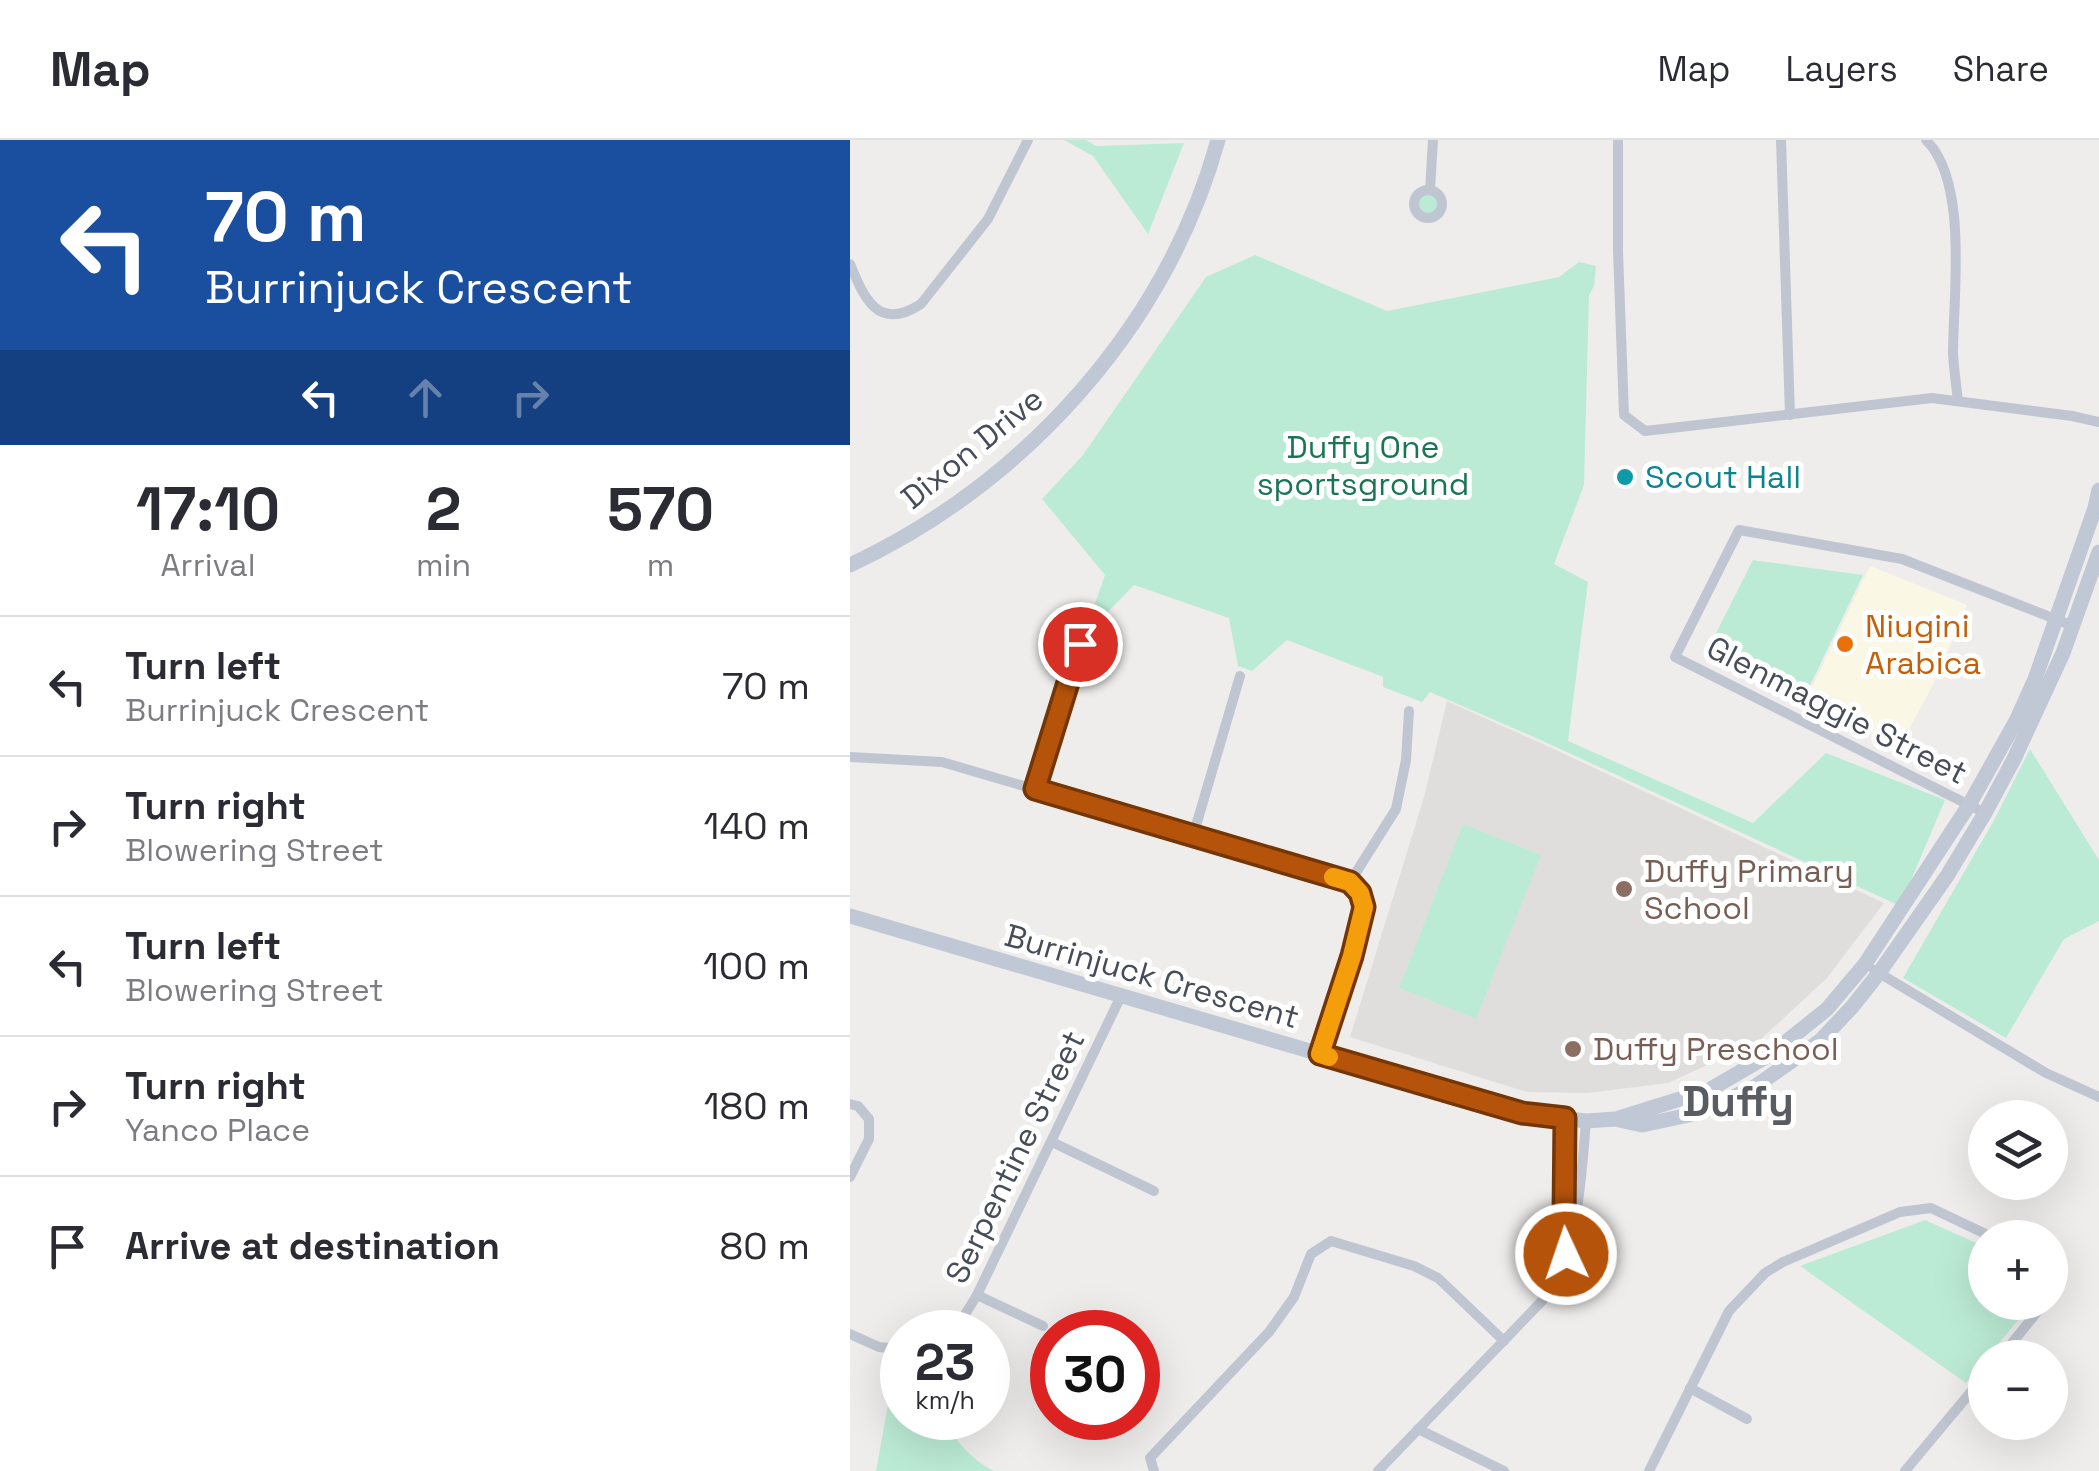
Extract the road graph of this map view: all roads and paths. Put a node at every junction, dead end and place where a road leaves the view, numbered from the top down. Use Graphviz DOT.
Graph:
graph roads {
  1 [pos="1028,140"];
  2 [pos="1218,140"];
  3 [pos="1433,140"];
  4 [pos="1618,140"];
  5 [pos="1782,140"];
  6 [pos="1926,140"];
  7 [pos="1430,190"];
  8 [pos="850,264"];
  9 [pos="1958,401"];
  10 [pos="1790,415"];
  11 [pos="2099,422"];
  12 [pos="2098,499"];
  13 [pos="2099,552"];
  14 [pos="850,564"];
  15 [pos="2056,619"];
  16 [pos="2072,626"];
  17 [pos="1080,644"];
  18 [pos="1240,676"];
  19 [pos="1409,710"];
  20 [pos="850,757"];
  21 [pos="1035,789"];
  22 [pos="1969,805"];
  23 [pos="1986,814"];
  24 [pos="1193,836"];
  25 [pos="1350,882"];
  26 [pos="850,916"];
  27 [pos="1872,969"];
  28 [pos="1121,996"];
  29 [pos="1320,1054"];
  30 [pos="2099,1098"];
  31 [pos="850,1104"];
  32 [pos="1565,1118"];
  33 [pos="1586,1121"];
  34 [pos="1052,1142"];
  35 [pos="850,1177"];
  36 [pos="1154,1191"];
  37 [pos="1968,1226"];
  38 [pos="1566,1254"];
  39 [pos="977,1295"];
  40 [pos="968,1310"];
  41 [pos="1030,1320"];
  42 [pos="2031,1320"];
  43 [pos="850,1334"];
  44 [pos="2015,1340"];
  45 [pos="1504,1341"];
  46 [pos="880,1347"];
  47 [pos="1690,1388"];
  48 [pos="1968,1396"];
  49 [pos="1747,1418"];
  50 [pos="1418,1429"];
  51 [pos="1154,1471"];
  52 [pos="1378,1471"];
  53 [pos="1504,1471"];
  54 [pos="1649,1471"];
  55 [pos="1906,1471"];
  1 -- 8 [label="street"];
  2 -- 14 [label="street, Dixon Drive"];
  3 -- 7 [label="street"];
  4 -- 10 [label="street"];
  5 -- 10 [label="street"];
  6 -- 9 [label="street"];
  9 -- 10 [label="street"];
  9 -- 11 [label="street"];
  12 -- 15 [label="street, Burrinjuck Crescent"];
  13 -- 16 [label="street, Burrinjuck Crescent"];
  15 -- 16 [label="street, Glenmaggie Street"];
  15 -- 22 [label="street, Burrinjuck Crescent"];
  15 -- 22 [label="street, Glenmaggie Street"];
  16 -- 23 [label="street, Burrinjuck Crescent"];
  17 -- 21 [label="street"];
  18 -- 24 [label="street"];
  19 -- 25 [label="street"];
  20 -- 21 [label="street"];
  21 -- 24 [label="street"];
  22 -- 23 [label="street, Glenmaggie Street"];
  22 -- 27 [label="street, Burrinjuck Crescent"];
  23 -- 27 [label="street, Burrinjuck Crescent"];
  24 -- 25 [label="street"];
  25 -- 29 [label="street"];
  26 -- 28 [label="street, Burrinjuck Crescent"];
  27 -- 30 [label="street"];
  27 -- 33 [label="street, Burrinjuck Crescent"];
  28 -- 29 [label="street, Burrinjuck Crescent"];
  28 -- 34 [label="street, Serpentine Street"];
  29 -- 32 [label="street, Burrinjuck Crescent"];
  31 -- 35 [label="street"];
  32 -- 33 [label="street, Burrinjuck Crescent"];
  32 -- 38 [label="street"];
  33 -- 38 [label="street"];
  34 -- 36 [label="street"];
  34 -- 39 [label="street, Serpentine Street"];
  37 -- 47 [label="street"];
  38 -- 45 [label="street"];
  39 -- 40 [label="street, Serpentine Street"];
  39 -- 41 [label="street"];
  42 -- 44 [label="street"];
  43 -- 46 [label="street"];
  45 -- 50 [label="street"];
  45 -- 51 [label="street"];
  47 -- 49 [label="street"];
  47 -- 54 [label="street"];
  48 -- 55 [label="street"];
  50 -- 52 [label="street"];
  50 -- 53 [label="street"];
}
